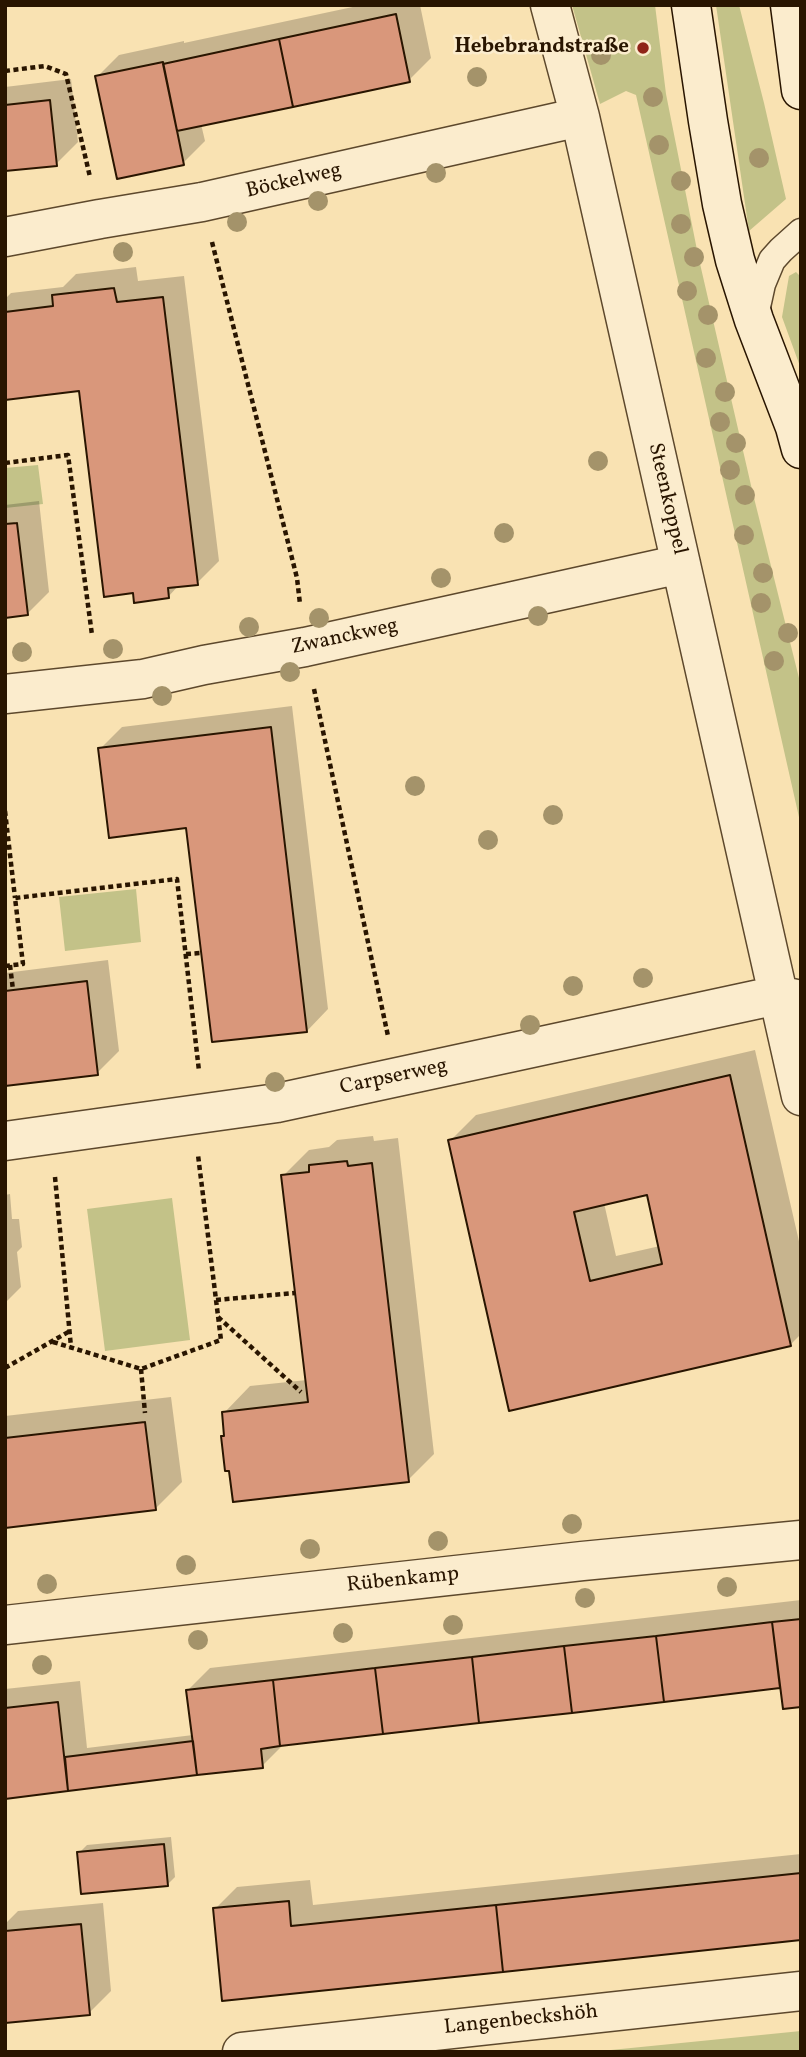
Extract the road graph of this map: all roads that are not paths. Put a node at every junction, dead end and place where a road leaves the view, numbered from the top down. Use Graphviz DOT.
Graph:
graph roads {
  1 [pos="550,5"];
  2 [pos="691,5"];
  3 [pos="790,5"];
  4 [pos="801,90"];
  5 [pos="580,117"];
  6 [pos="801,232"];
  7 [pos="5,237"];
  8 [pos="754,320"];
  9 [pos="801,449"];
  10 [pos="681,564"];
  11 [pos="5,694"];
  12 [pos="789,997"];
  13 [pos="801,1096"];
  14 [pos="5,1141"];
  15 [pos="801,1540"];
  16 [pos="5,1625"];
  17 [pos="801,1991"];
  18 [pos="242,2052"];
  1 -- 5 [label="street, Steenkoppel"];
  2 -- 8 [label="street"];
  3 -- 4 [label="street"];
  5 -- 7 [label="street, Böckelweg"];
  5 -- 10 [label="street, Steenkoppel"];
  6 -- 8 [label="lane"];
  8 -- 9 [label="street"];
  10 -- 11 [label="street, Zwanckweg"];
  10 -- 12 [label="street, Steenkoppel"];
  12 -- 13 [label="street, Steenkoppel"];
  12 -- 14 [label="street, Carpserweg"];
  15 -- 16 [label="street, Rübenkamp"];
  17 -- 18 [label="street, Langenbeckshöh"];
}
